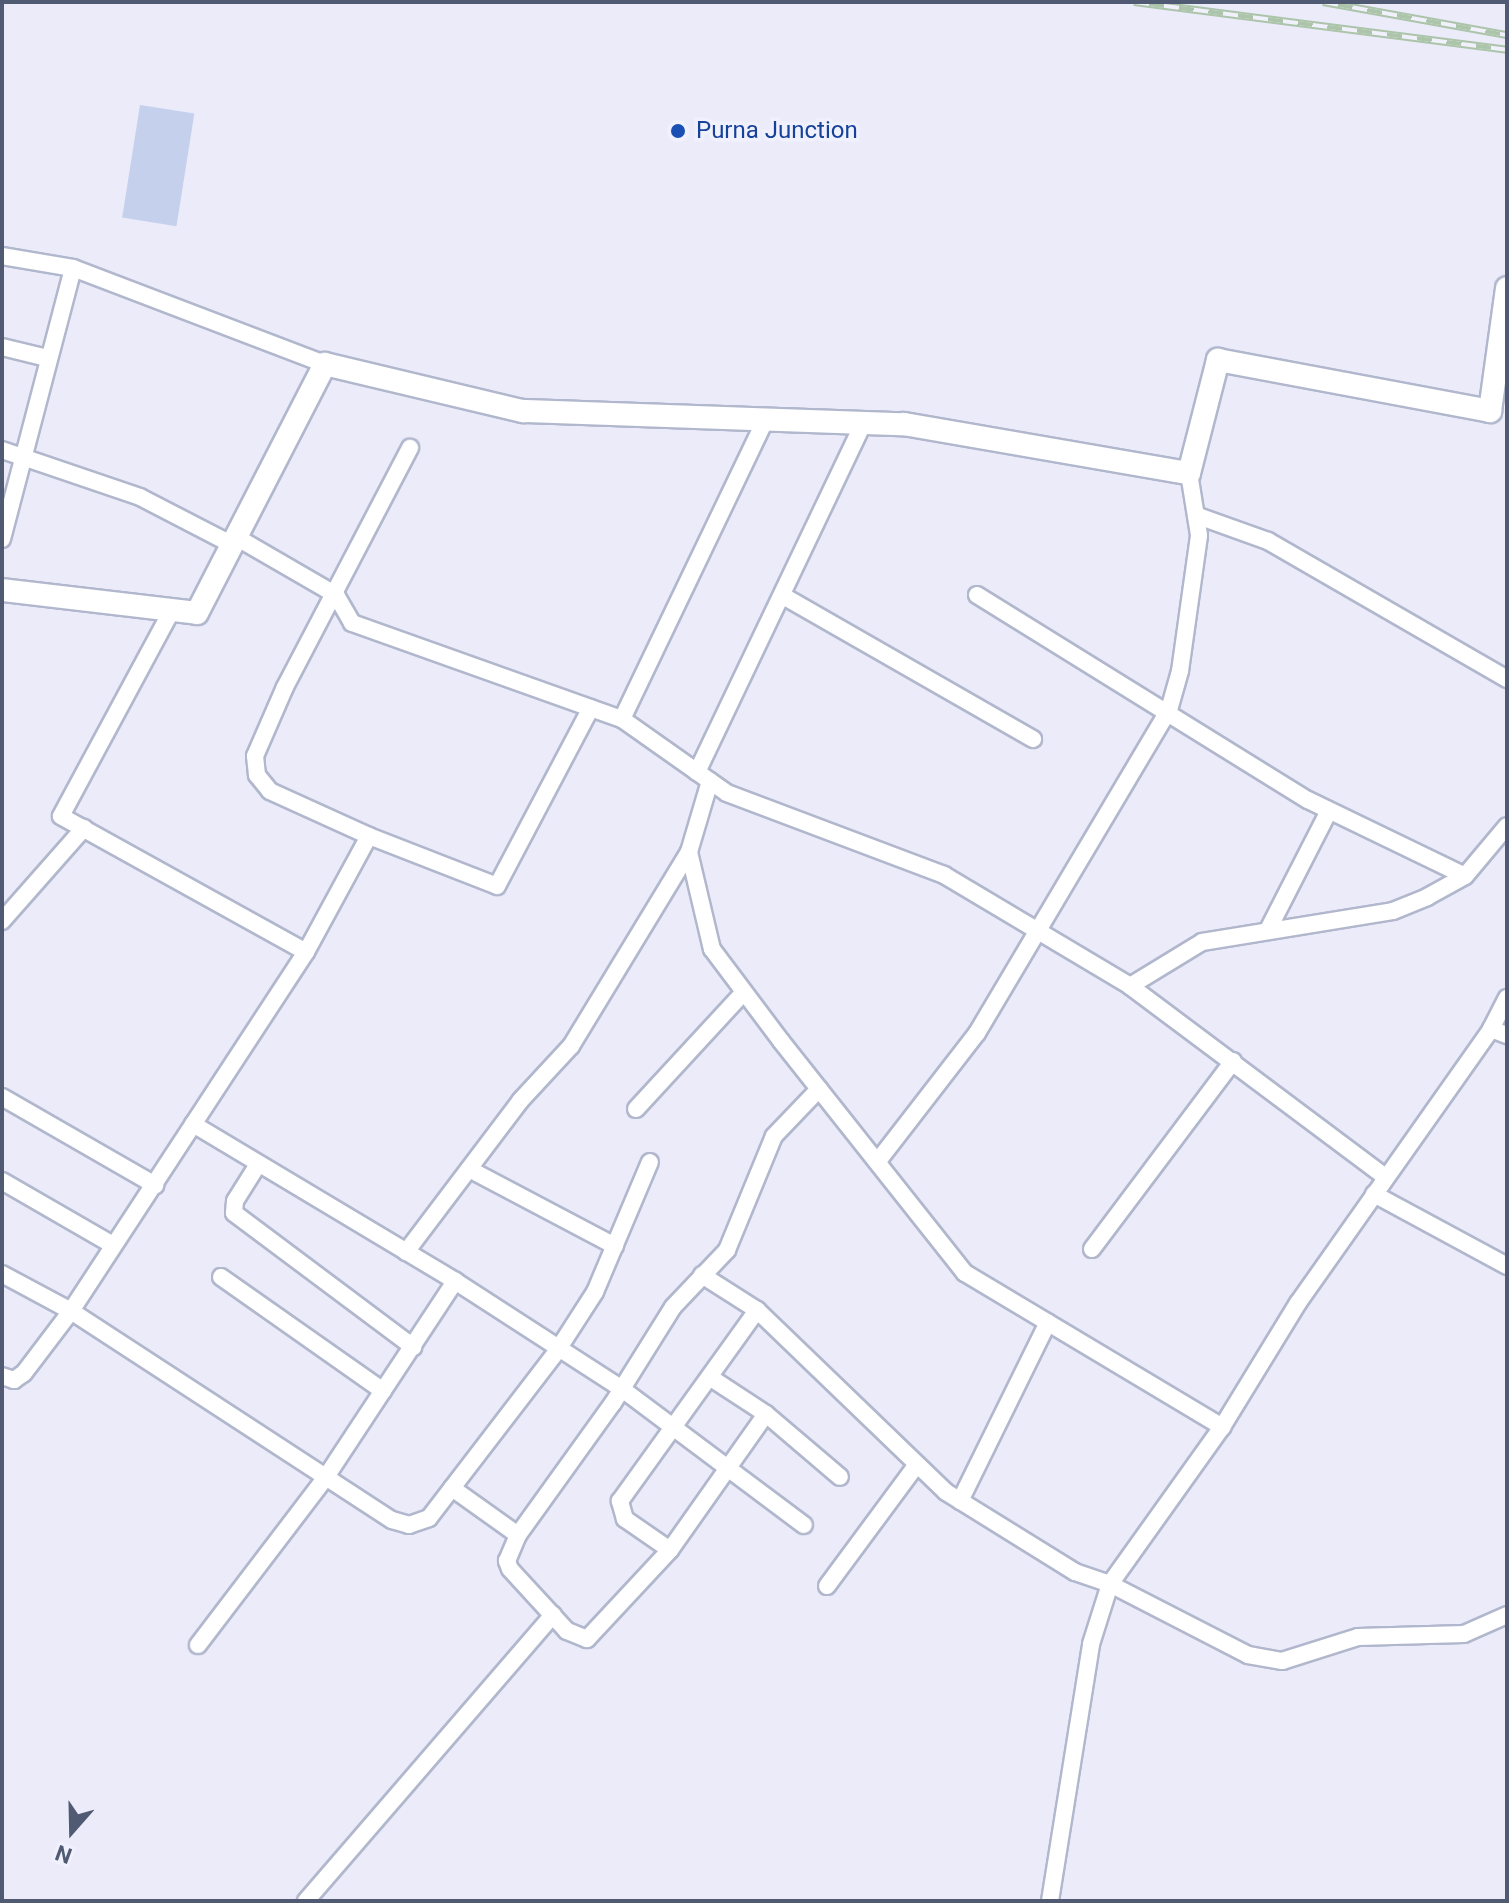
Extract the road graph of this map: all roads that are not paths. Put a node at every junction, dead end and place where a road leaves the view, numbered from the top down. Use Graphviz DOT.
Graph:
graph roads {
  1 [pos="2,256"];
  2 [pos="73,268"];
  3 [pos="1507,288"];
  4 [pos="2,347"];
  5 [pos="47,358"];
  6 [pos="325,364"];
  7 [pos="1498,413"];
  8 [pos="766,419"];
  9 [pos="864,422"];
  10 [pos="410,448"];
  11 [pos="2,450"];
  12 [pos="24,456"];
  13 [pos="1189,473"];
  14 [pos="1198,516"];
  15 [pos="2,539"];
  16 [pos="234,540"];
  17 [pos="2,590"];
  18 [pos="336,595"];
  19 [pos="977,595"];
  20 [pos="785,597"];
  21 [pos="172,610"];
  22 [pos="1507,679"];
  23 [pos="591,708"];
  24 [pos="1169,710"];
  25 [pos="622,719"];
  26 [pos="1033,739"];
  27 [pos="704,777"];
  28 [pos="1329,811"];
  29 [pos="1507,826"];
  30 [pos="84,828"];
  31 [pos="369,836"];
  32 [pos="689,852"];
  33 [pos="1465,876"];
  34 [pos="2,921"];
  35 [pos="1269,928"];
  36 [pos="1039,931"];
  37 [pos="306,952"];
  38 [pos="1130,986"];
  39 [pos="744,992"];
  40 [pos="1507,998"];
  41 [pos="1499,1032"];
  42 [pos="1233,1061"];
  43 [pos="819,1089"];
  44 [pos="4,1103"];
  45 [pos="636,1109"];
  46 [pos="193,1124"];
  47 [pos="878,1161"];
  48 [pos="650,1162"];
  49 [pos="257,1166"];
  50 [pos="469,1169"];
  51 [pos="1384,1176"];
  52 [pos="2,1181"];
  53 [pos="155,1185"];
  54 [pos="1374,1194"];
  55 [pos="113,1245"];
  56 [pos="615,1246"];
  57 [pos="1092,1249"];
  58 [pos="406,1252"];
  59 [pos="1507,1266"];
  60 [pos="2,1274"];
  61 [pos="702,1275"];
  62 [pos="221,1277"];
  63 [pos="455,1281"];
  64 [pos="757,1310"];
  65 [pos="71,1311"];
  66 [pos="1048,1322"];
  67 [pos="413,1347"];
  68 [pos="557,1351"];
  69 [pos="2,1376"];
  70 [pos="711,1378"];
  71 [pos="622,1389"];
  72 [pos="383,1391"];
  73 [pos="766,1414"];
  74 [pos="676,1427"];
  75 [pos="1222,1427"];
  76 [pos="727,1466"];
  77 [pos="915,1467"];
  78 [pos="326,1477"];
  79 [pos="840,1477"];
  80 [pos="452,1488"];
  81 [pos="960,1501"];
  82 [pos="804,1525"];
  83 [pos="518,1535"];
  84 [pos="670,1550"];
  85 [pos="1110,1584"];
  86 [pos="827,1586"];
  87 [pos="553,1615"];
  88 [pos="1507,1615"];
  89 [pos="198,1645"];
  90 [pos="306,1901"];
  91 [pos="1050,1901"];
  1 -- 2 [label="street"];
  2 -- 5 [label="street"];
  2 -- 6 [label="street"];
  3 -- 7 [label="main road"];
  4 -- 5 [label="street"];
  5 -- 12 [label="street"];
  6 -- 8 [label="main road"];
  6 -- 16 [label="main road"];
  7 -- 13 [label="main road"];
  8 -- 9 [label="main road"];
  8 -- 25 [label="street"];
  9 -- 13 [label="main road"];
  9 -- 20 [label="street"];
  10 -- 18 [label="street"];
  11 -- 12 [label="street"];
  12 -- 15 [label="street"];
  12 -- 16 [label="street"];
  13 -- 14 [label="street"];
  14 -- 22 [label="street"];
  14 -- 24 [label="street"];
  16 -- 18 [label="street"];
  16 -- 21 [label="main road"];
  17 -- 21 [label="main road"];
  18 -- 23 [label="street"];
  18 -- 31 [label="street"];
  19 -- 24 [label="street"];
  20 -- 26 [label="street"];
  20 -- 27 [label="street"];
  21 -- 30 [label="street"];
  23 -- 25 [label="street"];
  23 -- 31 [label="street"];
  24 -- 28 [label="street"];
  24 -- 36 [label="street"];
  25 -- 27 [label="street"];
  27 -- 32 [label="street"];
  27 -- 36 [label="street"];
  28 -- 33 [label="street"];
  28 -- 35 [label="street"];
  29 -- 33 [label="street"];
  30 -- 34 [label="street"];
  30 -- 37 [label="street"];
  31 -- 37 [label="street"];
  32 -- 39 [label="street"];
  32 -- 50 [label="street"];
  33 -- 35 [label="street"];
  35 -- 38 [label="street"];
  36 -- 38 [label="street"];
  36 -- 47 [label="street"];
  37 -- 46 [label="street"];
  38 -- 42 [label="street"];
  39 -- 43 [label="street"];
  39 -- 45 [label="street"];
  40 -- 41 [label="street"];
  41 -- 51 [label="street"];
  42 -- 51 [label="street"];
  42 -- 57 [label="street"];
  43 -- 47 [label="street"];
  43 -- 61 [label="street"];
  44 -- 53 [label="street"];
  46 -- 49 [label="street"];
  46 -- 53 [label="street"];
  47 -- 66 [label="street"];
  48 -- 56 [label="street"];
  49 -- 58 [label="street"];
  49 -- 67 [label="street"];
  50 -- 56 [label="street"];
  50 -- 58 [label="street"];
  51 -- 54 [label="street"];
  52 -- 55 [label="street"];
  53 -- 55 [label="street"];
  54 -- 59 [label="street"];
  54 -- 75 [label="street"];
  55 -- 65 [label="street"];
  56 -- 68 [label="street"];
  58 -- 63 [label="street"];
  60 -- 65 [label="street"];
  61 -- 64 [label="street"];
  61 -- 71 [label="street"];
  62 -- 72 [label="street"];
  63 -- 67 [label="street"];
  63 -- 68 [label="street"];
  64 -- 70 [label="street"];
  64 -- 77 [label="street"];
  65 -- 69 [label="street"];
  65 -- 78 [label="street"];
  66 -- 75 [label="street"];
  66 -- 81 [label="street"];
  67 -- 72 [label="street"];
  68 -- 71 [label="street"];
  68 -- 80 [label="street"];
  70 -- 73 [label="street"];
  70 -- 74 [label="street"];
  71 -- 74 [label="street"];
  71 -- 83 [label="street"];
  72 -- 78 [label="street"];
  73 -- 76 [label="street"];
  73 -- 79 [label="street"];
  74 -- 76 [label="street"];
  74 -- 84 [label="street"];
  75 -- 85 [label="street"];
  76 -- 82 [label="street"];
  76 -- 84 [label="street"];
  77 -- 81 [label="street"];
  77 -- 86 [label="street"];
  78 -- 80 [label="street"];
  78 -- 89 [label="street"];
  80 -- 83 [label="street"];
  81 -- 85 [label="street"];
  83 -- 87 [label="street"];
  84 -- 87 [label="street"];
  85 -- 88 [label="street"];
  85 -- 91 [label="street"];
  87 -- 90 [label="street"];
}
